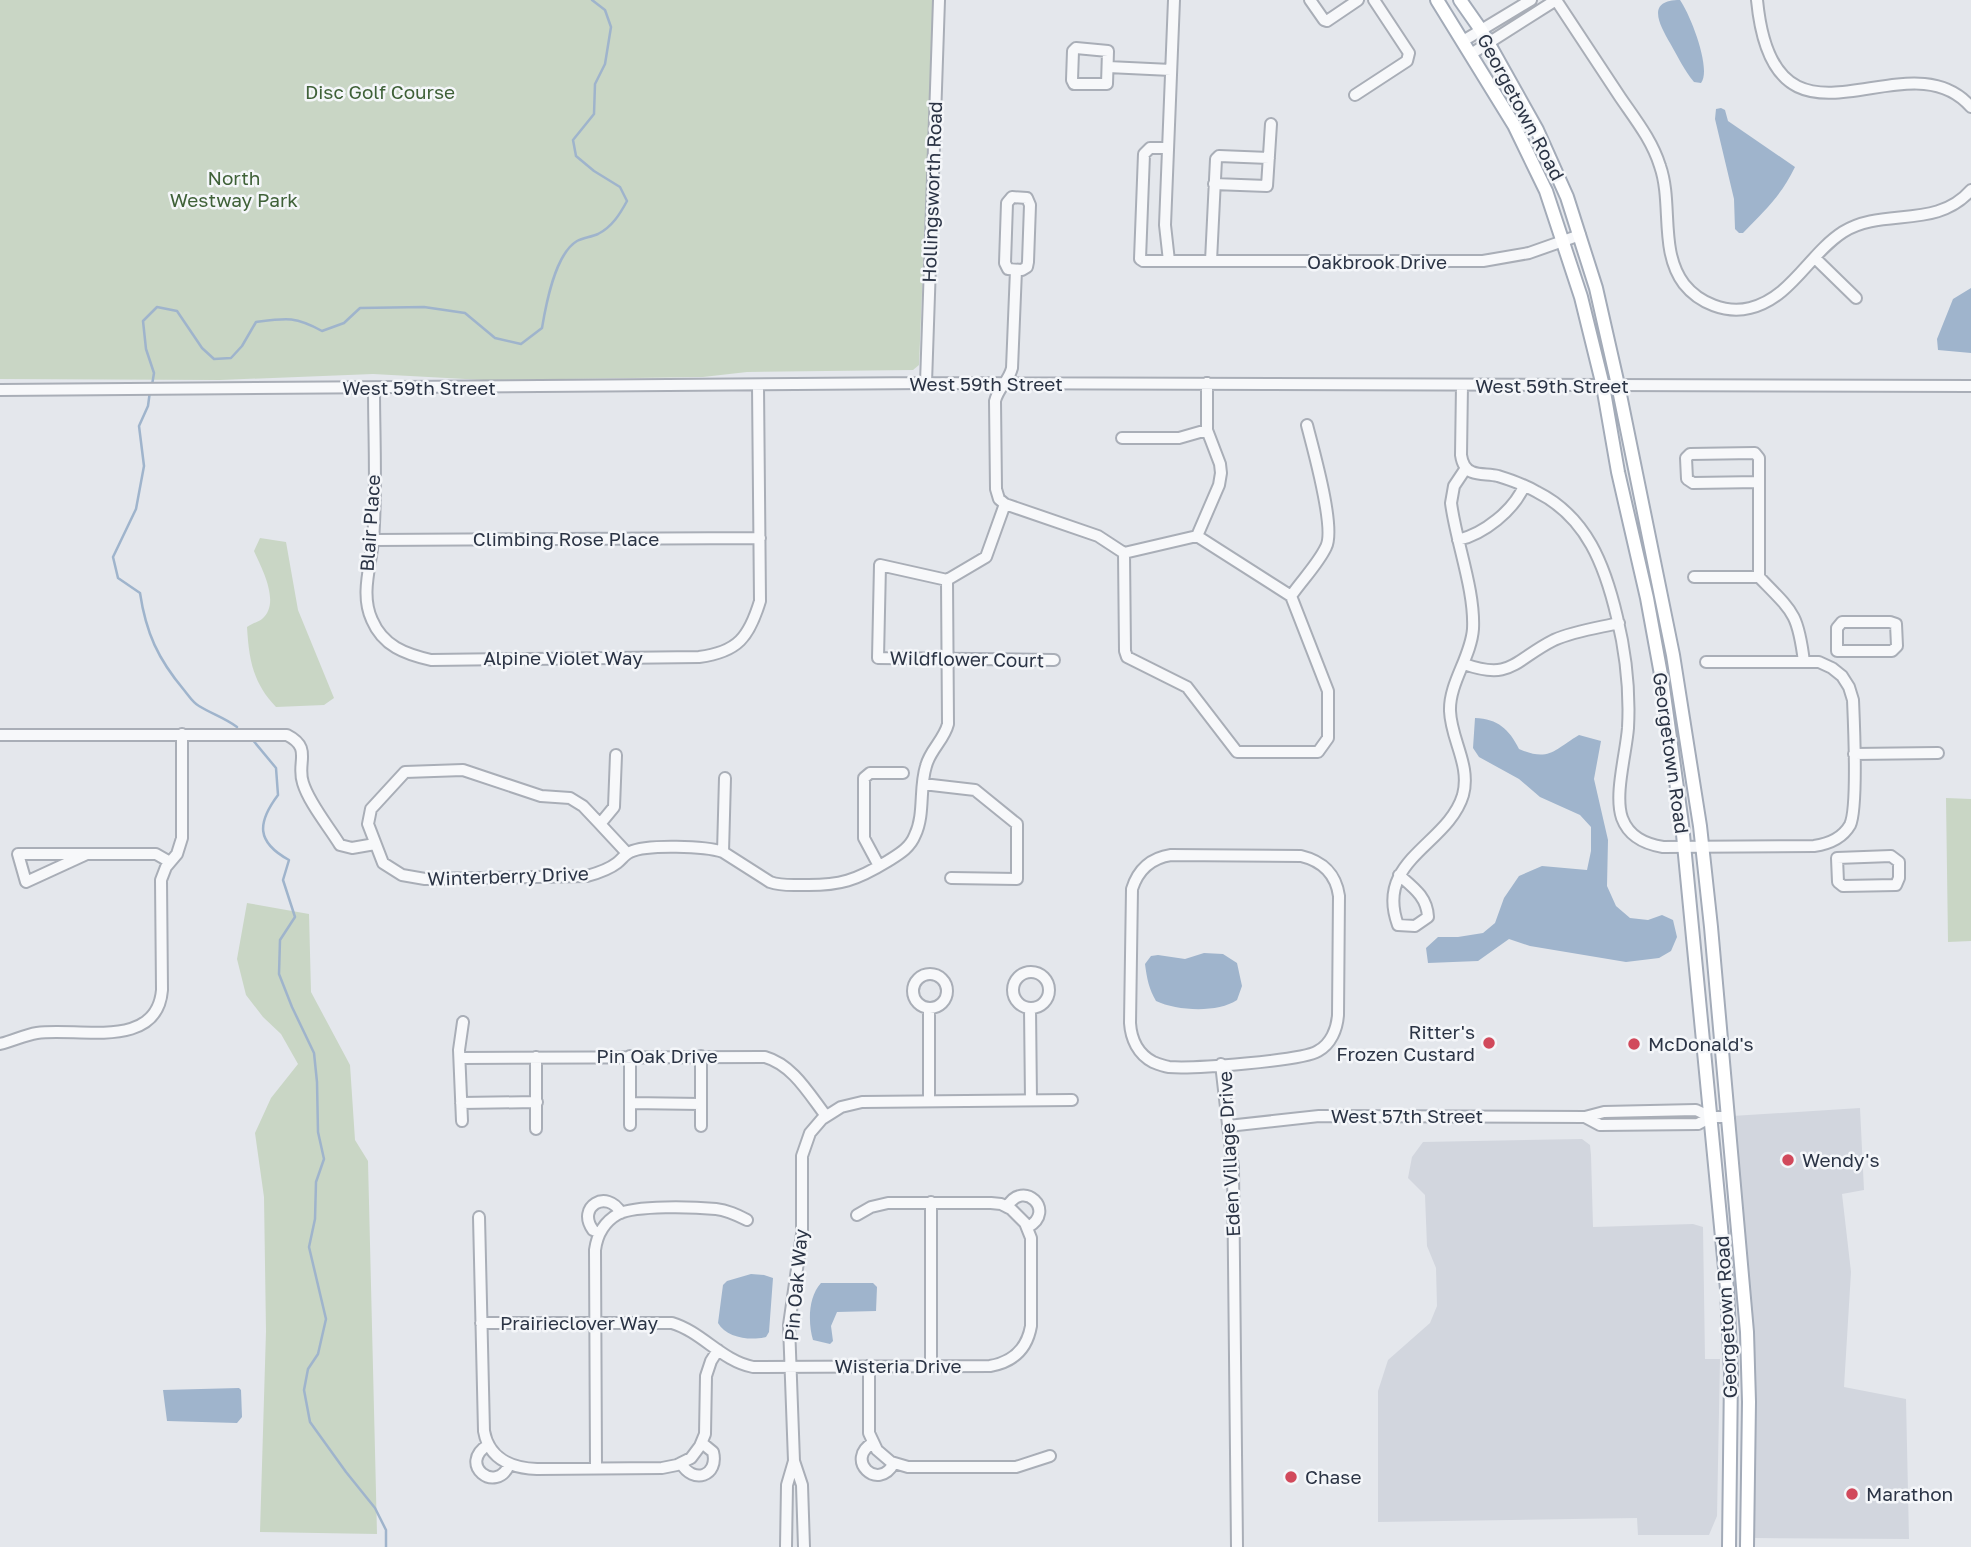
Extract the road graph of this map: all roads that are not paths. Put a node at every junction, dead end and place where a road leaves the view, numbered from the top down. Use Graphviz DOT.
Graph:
graph roads {
  1 [pos="939,0"];
  2 [pos="1174,0"];
  3 [pos="1310,0"];
  4 [pos="1358,0"];
  5 [pos="1374,0"];
  6 [pos="1437,0"];
  7 [pos="1460,0"];
  8 [pos="1531,0"];
  9 [pos="1556,0"];
  10 [pos="1758,0"];
  11 [pos="1481,30"];
  12 [pos="1463,41"];
  13 [pos="1488,43"];
  14 [pos="1471,54"];
  15 [pos="1108,67"];
  16 [pos="1171,70"];
  17 [pos="1355,95"];
  18 [pos="1971,107"];
  19 [pos="1271,124"];
  20 [pos="1168,148"];
  21 [pos="1269,158"];
  22 [pos="1214,184"];
  23 [pos="1971,190"];
  24 [pos="1580,235"];
  25 [pos="1563,241"];
  26 [pos="1815,258"];
  27 [pos="1169,261"];
  28 [pos="1211,261"];
  29 [pos="1016,270"];
  30 [pos="1856,298"];
  31 [pos="926,383"];
  32 [pos="1004,383"];
  33 [pos="1207,383"];
  34 [pos="1462,385"];
  35 [pos="1618,385"];
  36 [pos="758,386"];
  37 [pos="1603,386"];
  38 [pos="1971,386"];
  39 [pos="374,389"];
  40 [pos="0,390"];
  41 [pos="1307,425"];
  42 [pos="1208,430"];
  43 [pos="1122,438"];
  44 [pos="1466,468"];
  45 [pos="1759,482"];
  46 [pos="1524,486"];
  47 [pos="1005,504"];
  48 [pos="1197,536"];
  49 [pos="760,538"];
  50 [pos="373,540"];
  51 [pos="1458,540"];
  52 [pos="1124,553"];
  53 [pos="1759,577"];
  54 [pos="1693,578"];
  55 [pos="947,580"];
  56 [pos="1291,596"];
  57 [pos="1619,622"];
  58 [pos="395,649"];
  59 [pos="1837,650"];
  60 [pos="948,659"];
  61 [pos="1054,660"];
  62 [pos="1706,662"];
  63 [pos="1804,662"];
  64 [pos="1464,664"];
  65 [pos="1828,666"];
  66 [pos="182,734"];
  67 [pos="0,735"];
  68 [pos="1938,753"];
  69 [pos="1853,754"];
  70 [pos="616,755"];
  71 [pos="903,772"];
  72 [pos="725,778"];
  73 [pos="923,784"];
  74 [pos="600,824"];
  75 [pos="1830,842"];
  76 [pos="375,844"];
  77 [pos="1685,847"];
  78 [pos="1703,847"];
  79 [pos="723,852"];
  80 [pos="627,853"];
  81 [pos="87,854"];
  82 [pos="1837,858"];
  83 [pos="170,862"];
  84 [pos="879,866"];
  85 [pos="1399,875"];
  86 [pos="951,878"];
  87 [pos="929,1008"];
  88 [pos="1031,1008"];
  89 [pos="463,1022"];
  90 [pos="0,1044"];
  91 [pos="630,1056"];
  92 [pos="701,1056"];
  93 [pos="536,1057"];
  94 [pos="461,1058"];
  95 [pos="1222,1064"];
  96 [pos="929,1100"];
  97 [pos="1031,1100"];
  98 [pos="1072,1100"];
  99 [pos="537,1102"];
  100 [pos="461,1103"];
  101 [pos="630,1103"];
  102 [pos="701,1104"];
  103 [pos="826,1116"];
  104 [pos="1711,1117"];
  105 [pos="1727,1118"];
  106 [pos="462,1121"];
  107 [pos="630,1125"];
  108 [pos="701,1126"];
  109 [pos="1228,1126"];
  110 [pos="537,1129"];
  111 [pos="931,1202"];
  112 [pos="1007,1207"];
  113 [pos="621,1213"];
  114 [pos="857,1215"];
  115 [pos="479,1217"];
  116 [pos="747,1220"];
  117 [pos="1028,1227"];
  118 [pos="600,1233"];
  119 [pos="596,1322"];
  120 [pos="481,1323"];
  121 [pos="718,1350"];
  122 [pos="789,1366"];
  123 [pos="869,1366"];
  124 [pos="931,1366"];
  125 [pos="702,1443"];
  126 [pos="873,1443"];
  127 [pos="488,1445"];
  128 [pos="1050,1456"];
  129 [pos="794,1461"];
  130 [pos="681,1463"];
  131 [pos="894,1463"];
  132 [pos="509,1465"];
  133 [pos="596,1468"];
  134 [pos="786,1547"];
  135 [pos="804,1547"];
  136 [pos="1237,1547"];
  137 [pos="1729,1547"];
  138 [pos="1747,1547"];
  1 -- 31 [label="street, Hollingsworth Road"];
  2 -- 16 [label="street"];
  3 -- 4 [label="street"];
  5 -- 17 [label="street"];
  6 -- 12 [label="main road, Georgetown Road"];
  7 -- 11 [label="main road, Georgetown Road"];
  8 -- 11 [label="street"];
  9 -- 13 [label="street"];
  9 -- 26 [label="street"];
  10 -- 18 [label="street"];
  11 -- 12 [label="street"];
  11 -- 13 [label="main road, Georgetown Road"];
  12 -- 14 [label="main road, Georgetown Road"];
  13 -- 14 [label="street"];
  13 -- 24 [label="main road, Georgetown Road"];
  14 -- 25 [label="main road, Georgetown Road"];
  15 -- 15 [label="street"];
  15 -- 16 [label="street"];
  16 -- 20 [label="street"];
  19 -- 21 [label="street"];
  20 -- 27 [label="street"];
  20 -- 27 [label="street, Oakbrook Drive"];
  21 -- 22 [label="street"];
  21 -- 22 [label="street"];
  22 -- 28 [label="street"];
  23 -- 26 [label="street"];
  24 -- 25 [label="street, Oakbrook Drive"];
  24 -- 35 [label="main road, Georgetown Road"];
  25 -- 28 [label="street, Oakbrook Drive"];
  25 -- 37 [label="main road, Georgetown Road"];
  26 -- 30 [label="street"];
  27 -- 28 [label="street, Oakbrook Drive"];
  29 -- 29 [label="street"];
  29 -- 32 [label="street"];
  31 -- 32 [label="street, West 59th Street"];
  31 -- 36 [label="street, West 59th Street"];
  32 -- 33 [label="street, West 59th Street"];
  32 -- 47 [label="street"];
  33 -- 34 [label="street, West 59th Street"];
  33 -- 42 [label="street"];
  34 -- 37 [label="street, West 59th Street"];
  34 -- 44 [label="street"];
  35 -- 37 [label="street, West 59th Street"];
  35 -- 38 [label="street, West 59th Street"];
  35 -- 78 [label="main road, Georgetown Road"];
  36 -- 39 [label="street, West 59th Street"];
  36 -- 49 [label="street"];
  37 -- 77 [label="main road, Georgetown Road"];
  39 -- 40 [label="street, West 59th Street"];
  39 -- 50 [label="street, Blair Place"];
  41 -- 56 [label="street"];
  42 -- 43 [label="street"];
  42 -- 48 [label="street"];
  44 -- 46 [label="street"];
  44 -- 51 [label="street"];
  45 -- 45 [label="street"];
  45 -- 53 [label="street"];
  46 -- 51 [label="street"];
  46 -- 57 [label="street"];
  47 -- 52 [label="street"];
  47 -- 55 [label="street"];
  48 -- 52 [label="street"];
  48 -- 56 [label="street"];
  49 -- 50 [label="street, Climbing Rose Place"];
  49 -- 58 [label="street, Alpine Violet Way"];
  50 -- 58 [label="street, Blair Place"];
  51 -- 64 [label="street"];
  52 -- 56 [label="street"];
  53 -- 54 [label="street"];
  53 -- 63 [label="street"];
  55 -- 60 [label="street"];
  55 -- 60 [label="street, Wildflower Court"];
  57 -- 64 [label="street"];
  57 -- 77 [label="street"];
  59 -- 59 [label="street"];
  59 -- 65 [label="street"];
  60 -- 61 [label="street, Wildflower Court"];
  60 -- 73 [label="street"];
  62 -- 63 [label="street"];
  63 -- 65 [label="street"];
  64 -- 85 [label="street"];
  65 -- 69 [label="street"];
  66 -- 67 [label="street"];
  66 -- 76 [label="street"];
  66 -- 83 [label="street"];
  68 -- 69 [label="street"];
  69 -- 75 [label="street"];
  70 -- 74 [label="street"];
  71 -- 84 [label="street"];
  72 -- 79 [label="street"];
  73 -- 84 [label="street"];
  73 -- 86 [label="street"];
  74 -- 76 [label="street"];
  74 -- 80 [label="street"];
  75 -- 78 [label="street"];
  75 -- 82 [label="street"];
  76 -- 80 [label="street, Winterberry Drive"];
  77 -- 78 [label="street"];
  77 -- 104 [label="main road, Georgetown Road"];
  78 -- 105 [label="main road, Georgetown Road"];
  79 -- 80 [label="street, Winterberry Drive"];
  79 -- 84 [label="street, Winterberry Drive"];
  81 -- 81 [label="street"];
  81 -- 83 [label="street"];
  82 -- 82 [label="street"];
  83 -- 90 [label="street"];
  85 -- 85 [label="street"];
  87 -- 96 [label="street"];
  88 -- 97 [label="street"];
  89 -- 94 [label="street"];
  91 -- 92 [label="street, Pin Oak Drive"];
  91 -- 93 [label="street, Pin Oak Drive"];
  91 -- 101 [label="street"];
  92 -- 102 [label="street"];
  92 -- 103 [label="street, Pin Oak Drive"];
  93 -- 94 [label="street, Pin Oak Drive"];
  93 -- 99 [label="street"];
  94 -- 100 [label="street"];
  95 -- 95 [label="street, Eden Village Drive"];
  95 -- 109 [label="street, Eden Village Drive"];
  96 -- 97 [label="street"];
  96 -- 103 [label="street"];
  97 -- 98 [label="street"];
  99 -- 100 [label="street"];
  99 -- 110 [label="street"];
  100 -- 106 [label="street"];
  101 -- 102 [label="street"];
  101 -- 107 [label="street"];
  102 -- 108 [label="street"];
  103 -- 122 [label="street, Pin Oak Way"];
  104 -- 105 [label="street, West 57th Street"];
  104 -- 109 [label="street, West 57th Street"];
  104 -- 137 [label="main road, Georgetown Road"];
  105 -- 138 [label="main road, Georgetown Road"];
  109 -- 136 [label="street, Eden Village Drive"];
  111 -- 112 [label="street"];
  111 -- 114 [label="street"];
  111 -- 124 [label="street"];
  112 -- 117 [label="street"];
  112 -- 117 [label="street"];
  113 -- 116 [label="street"];
  113 -- 118 [label="street"];
  113 -- 118 [label="street"];
  115 -- 120 [label="street"];
  117 -- 124 [label="street, Wisteria Drive"];
  118 -- 119 [label="street"];
  119 -- 120 [label="street, Prairieclover Way"];
  119 -- 121 [label="street, Prairieclover Way"];
  119 -- 133 [label="street"];
  120 -- 127 [label="street"];
  121 -- 122 [label="street, Prairieclover Way"];
  121 -- 125 [label="street"];
  122 -- 123 [label="street, Wisteria Drive"];
  122 -- 129 [label="street, Pin Oak Way"];
  123 -- 124 [label="street, Wisteria Drive"];
  123 -- 126 [label="street"];
  125 -- 130 [label="street"];
  125 -- 130 [label="street"];
  126 -- 131 [label="street"];
  126 -- 131 [label="street"];
  127 -- 132 [label="street"];
  127 -- 132 [label="street"];
  128 -- 131 [label="street"];
  129 -- 134 [label="street, Pin Oak Way"];
  129 -- 135 [label="street, Pin Oak Way"];
  130 -- 133 [label="street"];
  132 -- 133 [label="street"];
}
